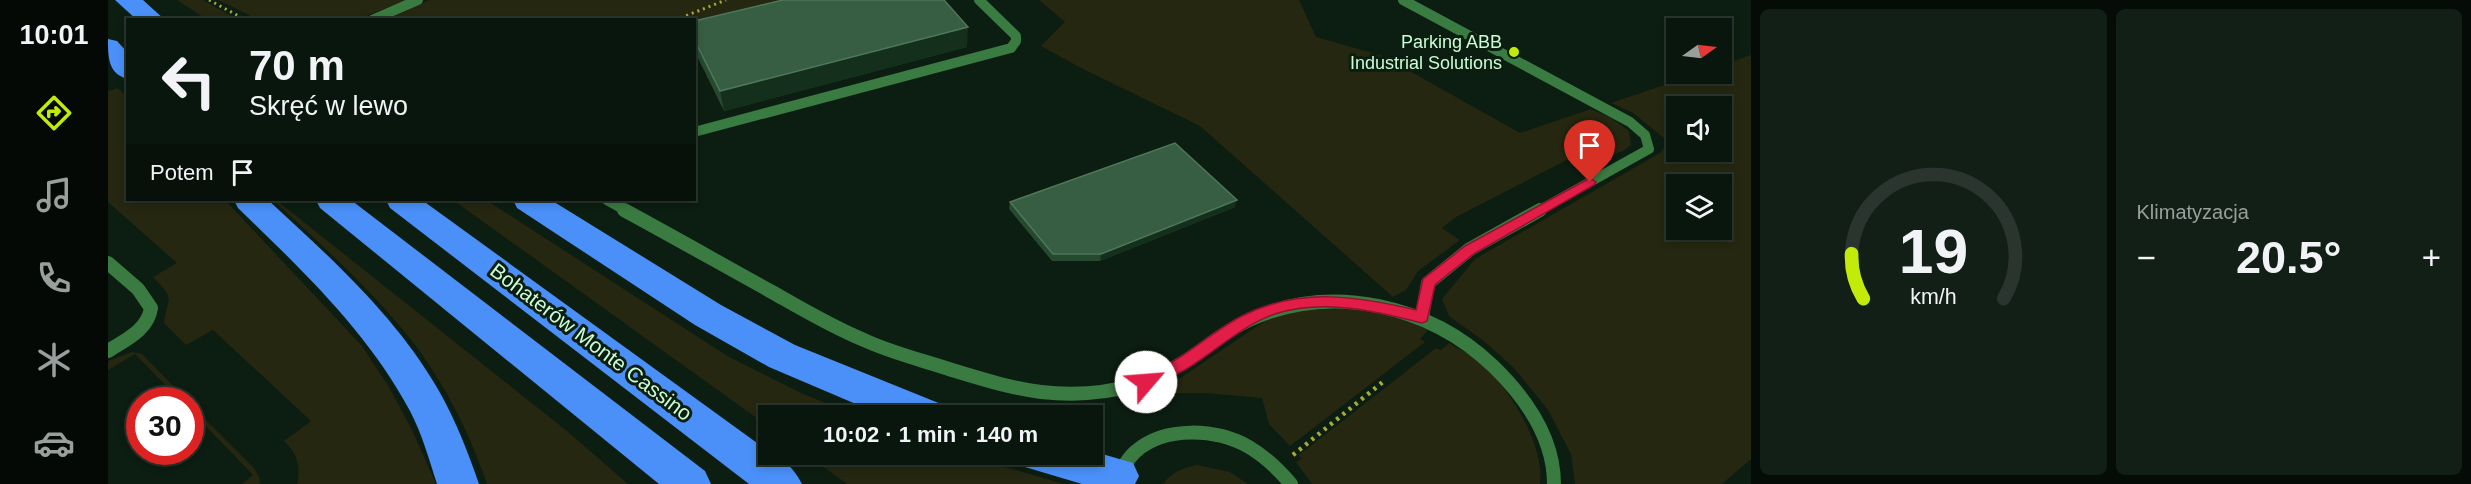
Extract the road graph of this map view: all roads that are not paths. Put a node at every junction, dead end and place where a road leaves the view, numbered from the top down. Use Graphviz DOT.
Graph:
graph roads {
  1 [pos="418,0"];
  2 [pos="979,0"];
  3 [pos="1403,0"];
  4 [pos="140,10"];
  5 [pos="158,18"];
  6 [pos="377,18"];
  7 [pos="108,29"];
  8 [pos="126,42"];
  9 [pos="108,47"];
  10 [pos="126,70"];
  11 [pos="696,131"];
  12 [pos="250,201"];
  13 [pos="332,201"];
  14 [pos="402,201"];
  15 [pos="530,201"];
  16 [pos="609,201"];
  17 [pos="108,263"];
  18 [pos="1422,317"];
  19 [pos="108,351"];
  20 [pos="900,405"];
  21 [pos="1072,465"];
  22 [pos="1118,480"];
  23 [pos="458,484"];
  24 [pos="690,484"];
  25 [pos="781,484"];
  26 [pos="1291,484"];
  27 [pos="1554,484"];
  1 -- 6 [label="street"];
  2 -- 11 [label="street"];
  3 -- 18 [label="street"];
  4 -- 5 [label="highway"];
  7 -- 8 [label="highway"];
  9 -- 10 [label="highway"];
  12 -- 23 [label="highway"];
  13 -- 24 [label="highway"];
  14 -- 25 [label="highway, Bohaterów Monte Cassino"];
  15 -- 20 [label="highway"];
  16 -- 18 [label="street"];
  17 -- 19 [label="street"];
  18 -- 27 [label="street"];
  21 -- 22 [label="highway"];
  22 -- 26 [label="street"];
}
